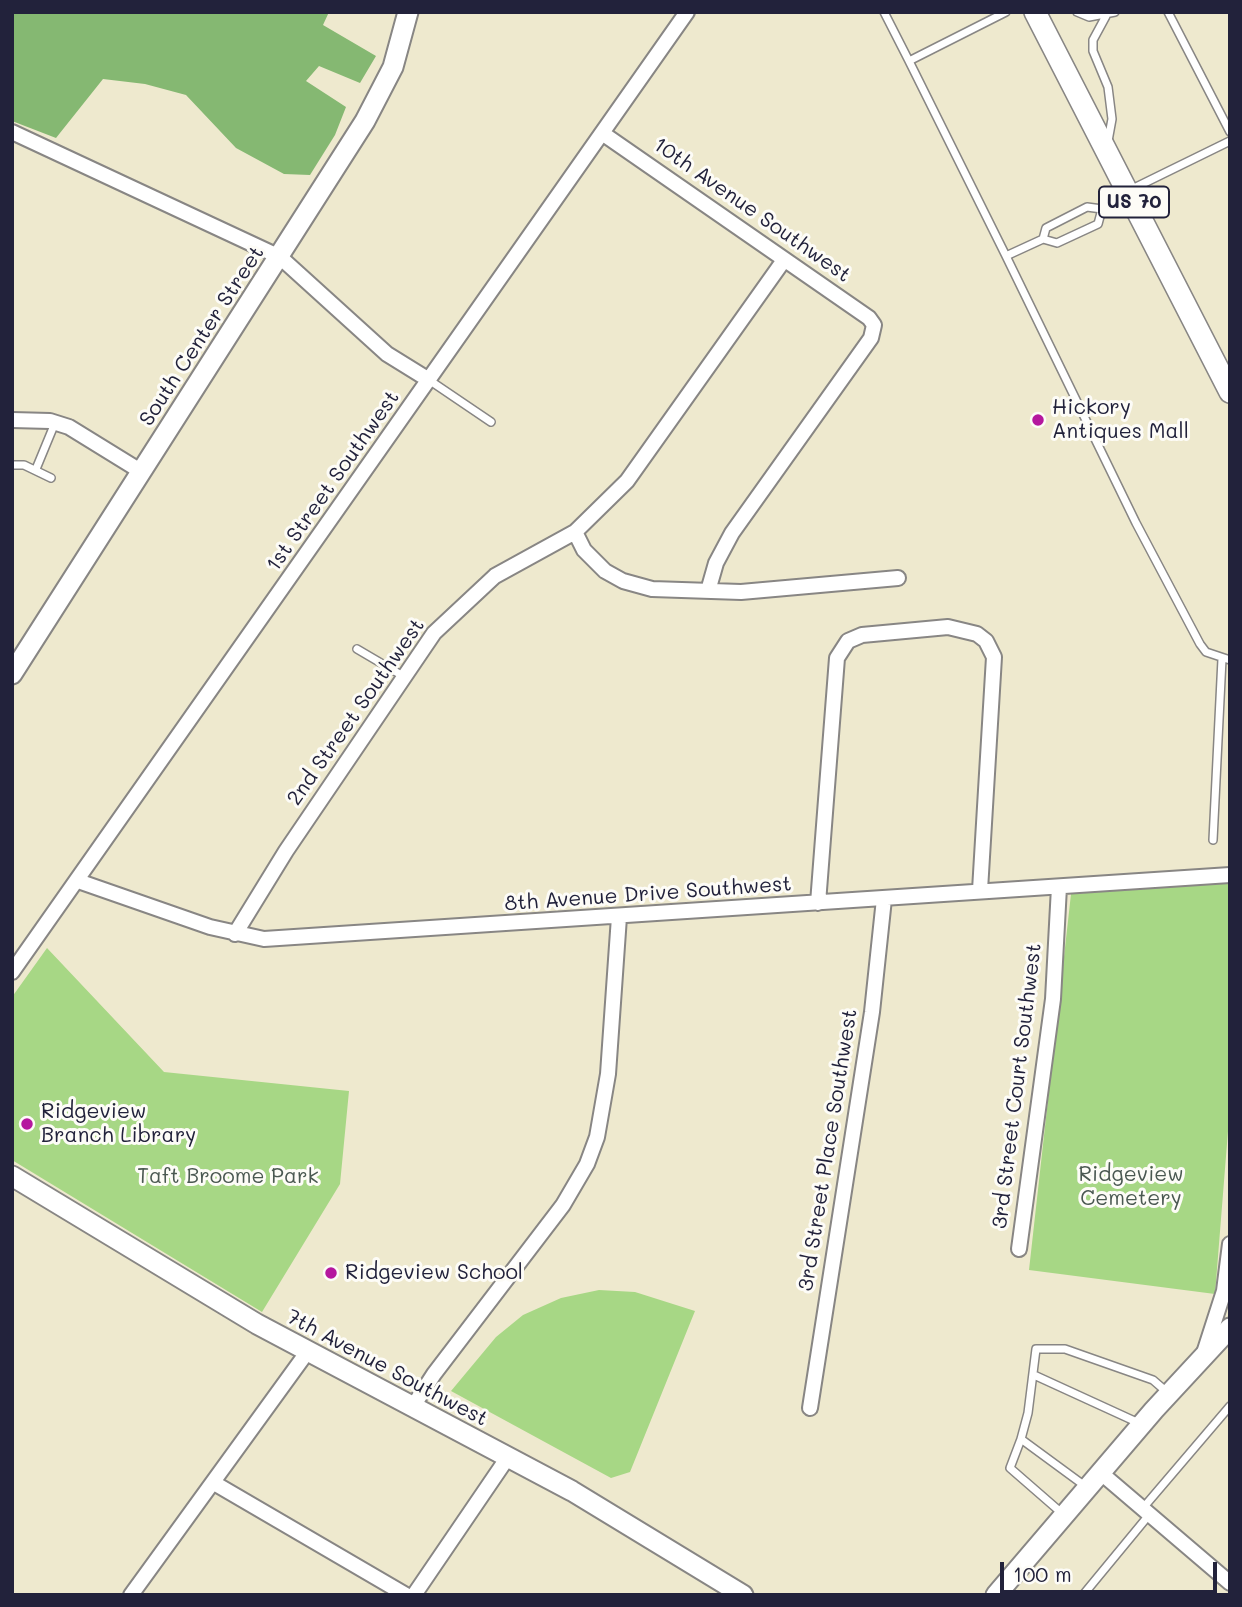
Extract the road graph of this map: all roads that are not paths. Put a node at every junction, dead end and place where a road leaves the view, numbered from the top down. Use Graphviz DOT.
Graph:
graph roads {
  1 [pos="408,12"];
  2 [pos="687,12"];
  3 [pos="884,12"];
  4 [pos="1006,12"];
  5 [pos="1035,12"];
  6 [pos="1077,12"];
  7 [pos="1115,12"];
  8 [pos="1168,12"];
  9 [pos="1106,16"];
  10 [pos="909,61"];
  11 [pos="12,132"];
  12 [pos="1230,132"];
  13 [pos="602,133"];
  14 [pos="1230,141"];
  15 [pos="1106,153"];
  16 [pos="1128,191"];
  17 [pos="1102,209"];
  18 [pos="1043,239"];
  19 [pos="1006,256"];
  20 [pos="280,257"];
  21 [pos="784,260"];
  22 [pos="429,380"];
  23 [pos="1230,392"];
  24 [pos="12,419"];
  25 [pos="491,422"];
  26 [pos="55,423"];
  27 [pos="12,465"];
  28 [pos="36,469"];
  29 [pos="142,472"];
  30 [pos="51,478"];
  31 [pos="575,532"];
  32 [pos="898,578"];
  33 [pos="708,591"];
  34 [pos="357,649"];
  35 [pos="1226,659"];
  36 [pos="12,674"];
  37 [pos="403,676"];
  38 [pos="1213,841"];
  39 [pos="1230,875"];
  40 [pos="78,881"];
  41 [pos="1059,887"];
  42 [pos="980,890"];
  43 [pos="884,899"];
  44 [pos="818,903"];
  45 [pos="619,917"];
  46 [pos="236,934"];
  47 [pos="12,972"];
  48 [pos="12,1176"];
  49 [pos="1230,1244"];
  50 [pos="1019,1249"];
  51 [pos="1230,1328"];
  52 [pos="308,1351"];
  53 [pos="1204,1355"];
  54 [pos="1034,1375"];
  55 [pos="1168,1394"];
  56 [pos="1230,1406"];
  57 [pos="412,1408"];
  58 [pos="810,1408"];
  59 [pos="1142,1425"];
  60 [pos="1021,1439"];
  61 [pos="508,1457"];
  62 [pos="1094,1481"];
  63 [pos="214,1483"];
  64 [pos="1146,1512"];
  65 [pos="1065,1516"];
  66 [pos="1230,1583"];
  67 [pos="131,1595"];
  68 [pos="406,1595"];
  69 [pos="414,1595"];
  70 [pos="743,1595"];
  71 [pos="996,1595"];
  72 [pos="1083,1595"];
  1 -- 20 [label="street, South Center Street"];
  2 -- 13 [label="street, 1st Street Southwest"];
  3 -- 10 [label="lane"];
  4 -- 10 [label="lane"];
  5 -- 15 [label="main road, US 70"];
  6 -- 9 [label="lane"];
  7 -- 9 [label="lane"];
  8 -- 12 [label="lane"];
  9 -- 15 [label="lane"];
  10 -- 19 [label="lane"];
  11 -- 20 [label="street"];
  13 -- 21 [label="street, 10th Avenue Southwest"];
  13 -- 22 [label="street, 1st Street Southwest"];
  14 -- 16 [label="lane"];
  15 -- 16 [label="main road, US 70"];
  16 -- 17 [label="lane"];
  16 -- 23 [label="main road, US 70"];
  17 -- 18 [label="lane"];
  17 -- 18 [label="lane"];
  18 -- 19 [label="lane"];
  19 -- 35 [label="lane"];
  20 -- 22 [label="street"];
  20 -- 29 [label="street, South Center Street"];
  21 -- 31 [label="street, 2nd Street Southwest"];
  21 -- 33 [label="street, 10th Avenue Southwest"];
  22 -- 25 [label="lane"];
  22 -- 40 [label="street, 1st Street Southwest"];
  24 -- 26 [label="street"];
  26 -- 28 [label="lane"];
  26 -- 29 [label="street"];
  27 -- 28 [label="lane"];
  28 -- 30 [label="lane"];
  29 -- 36 [label="street, South Center Street"];
  31 -- 33 [label="street"];
  31 -- 37 [label="street, 2nd Street Southwest"];
  32 -- 33 [label="street"];
  34 -- 37 [label="lane"];
  35 -- 38 [label="lane"];
  37 -- 46 [label="street, 2nd Street Southwest"];
  39 -- 41 [label="street, 8th Avenue Drive Southwest"];
  40 -- 46 [label="street, 8th Avenue Drive Southwest"];
  40 -- 47 [label="street, 1st Street Southwest"];
  41 -- 42 [label="street, 8th Avenue Drive Southwest"];
  41 -- 50 [label="street, 3rd Street Court Southwest"];
  42 -- 43 [label="street, 8th Avenue Drive Southwest"];
  42 -- 44 [label="street"];
  43 -- 44 [label="street, 8th Avenue Drive Southwest"];
  43 -- 58 [label="street, 3rd Street Place Southwest"];
  44 -- 45 [label="street, 8th Avenue Drive Southwest"];
  45 -- 46 [label="street, 8th Avenue Drive Southwest"];
  45 -- 57 [label="street"];
  48 -- 52 [label="street, 7th Avenue Southwest"];
  49 -- 53 [label="street"];
  51 -- 53 [label="street"];
  52 -- 57 [label="street, 7th Avenue Southwest"];
  52 -- 63 [label="street"];
  53 -- 55 [label="street"];
  54 -- 55 [label="lane"];
  54 -- 59 [label="lane"];
  54 -- 60 [label="lane"];
  55 -- 59 [label="street"];
  56 -- 64 [label="lane"];
  57 -- 61 [label="street, 7th Avenue Southwest"];
  59 -- 62 [label="street"];
  60 -- 62 [label="lane"];
  60 -- 65 [label="lane"];
  61 -- 69 [label="street"];
  61 -- 70 [label="street, 7th Avenue Southwest"];
  62 -- 64 [label="street"];
  62 -- 65 [label="street"];
  63 -- 67 [label="street"];
  63 -- 68 [label="street"];
  64 -- 66 [label="street"];
  64 -- 72 [label="lane"];
  65 -- 71 [label="street"];
}
